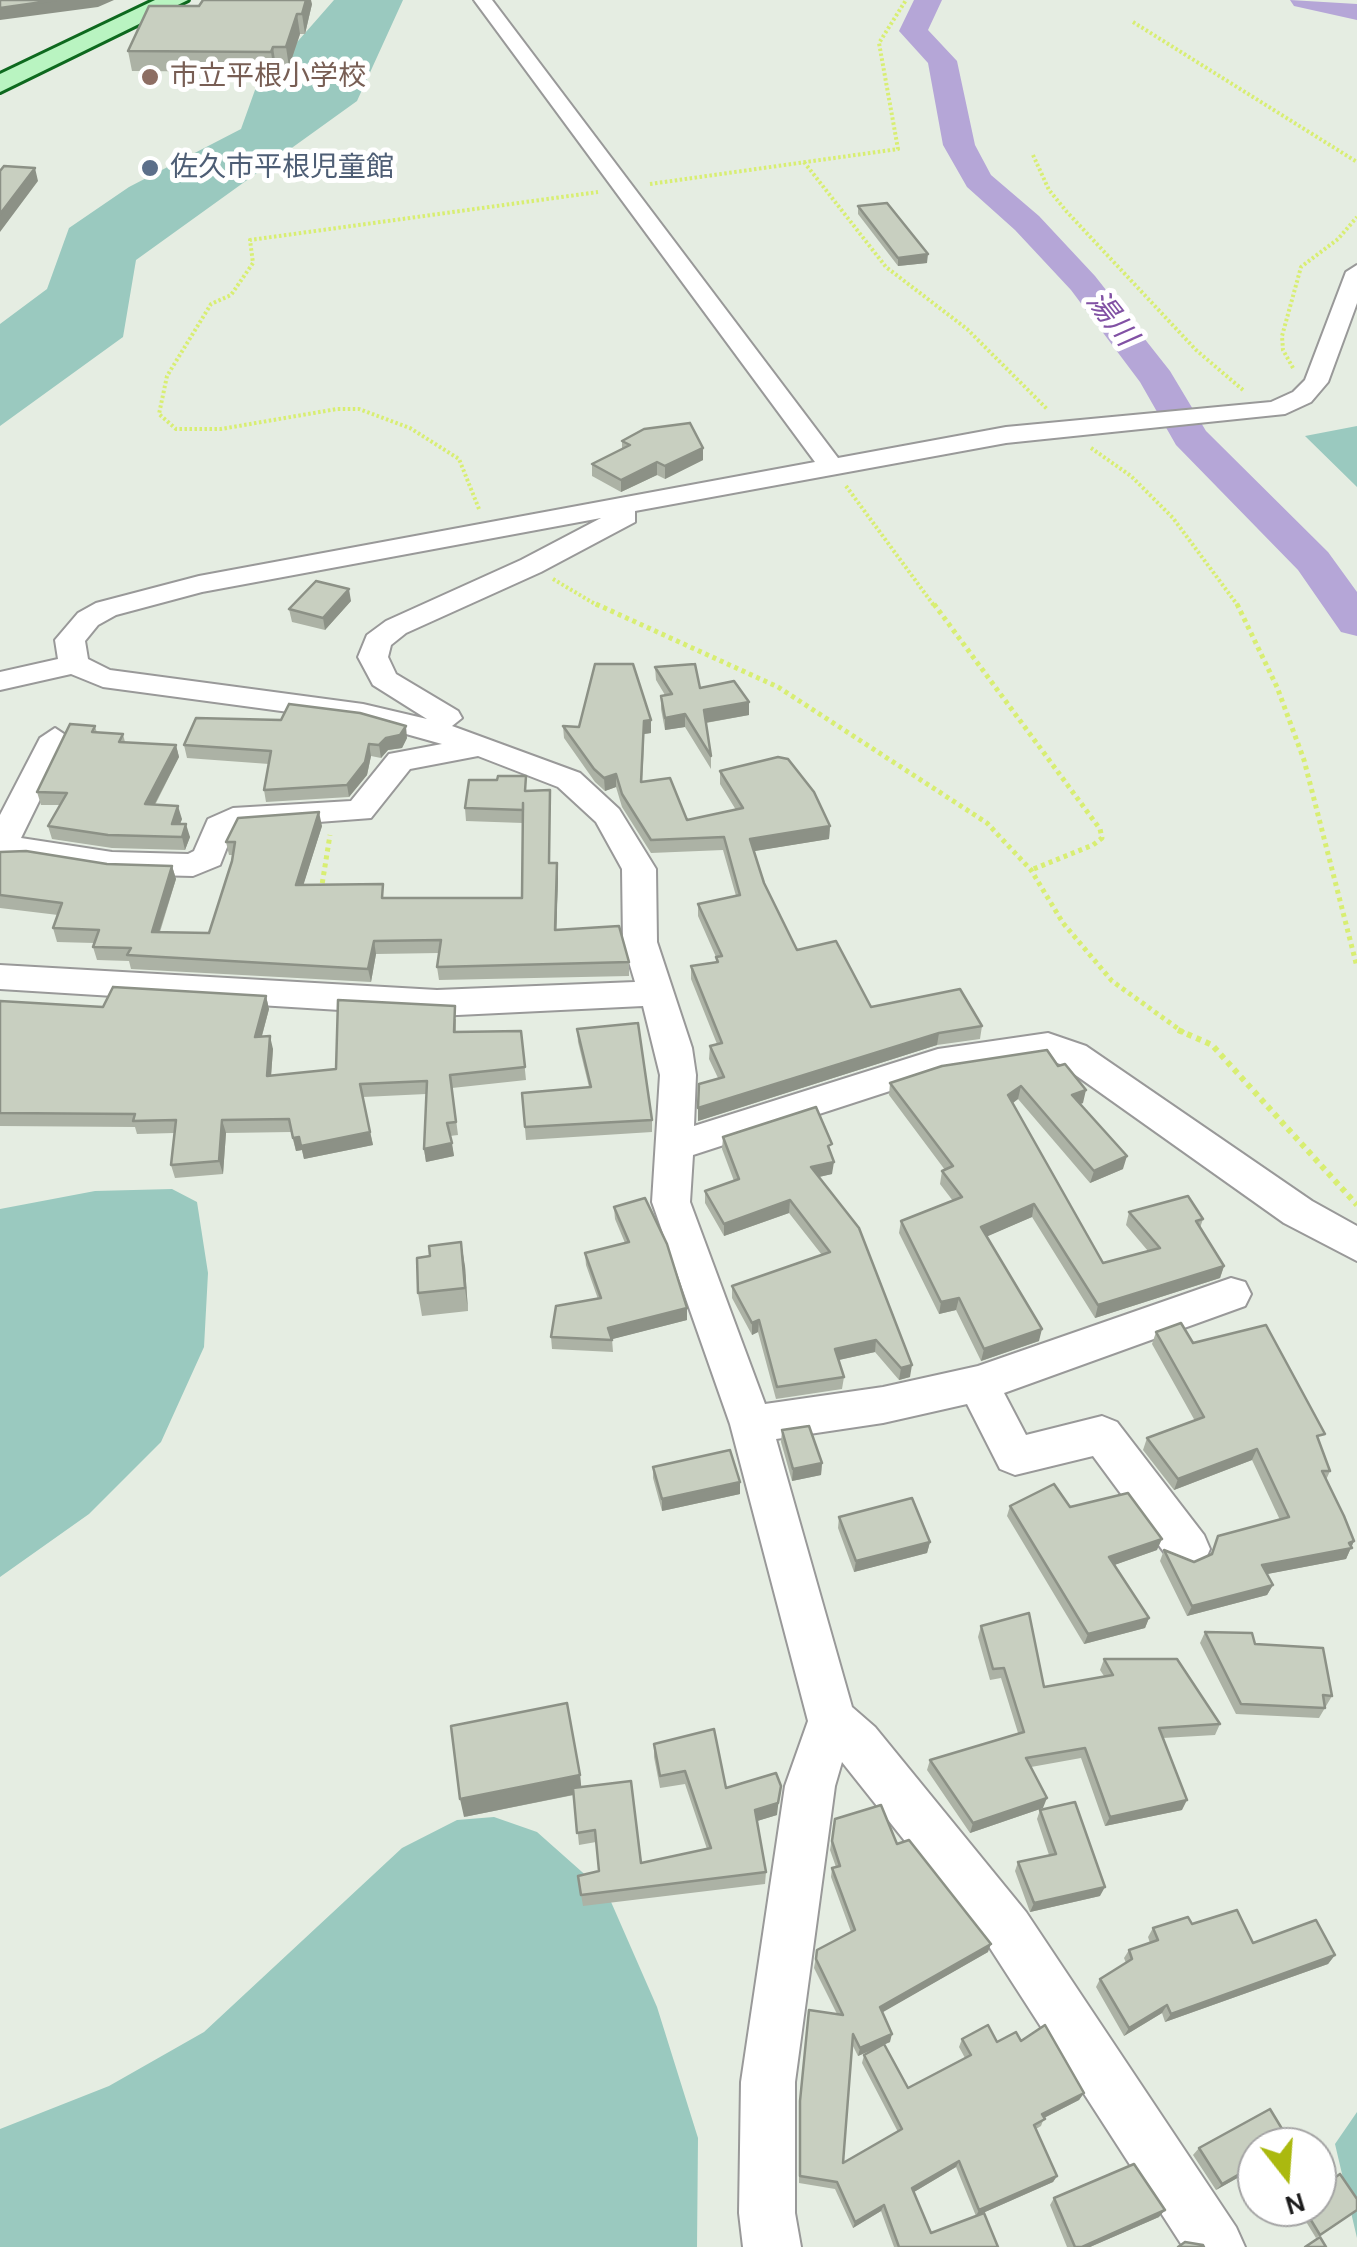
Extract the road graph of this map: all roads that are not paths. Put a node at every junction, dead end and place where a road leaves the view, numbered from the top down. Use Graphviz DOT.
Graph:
graph roads {
  1 [pos="175,0"];
  2 [pos="483,0"];
  3 [pos="0,84"];
  4 [pos="1357,272"];
  5 [pos="831,466"];
  6 [pos="658,498"];
  7 [pos="74,664"];
  8 [pos="0,681"];
  9 [pos="55,738"];
  10 [pos="483,746"];
  11 [pos="1,845"];
  12 [pos="0,977"];
  13 [pos="658,993"];
  14 [pos="672,1147"];
  15 [pos="1357,1245"];
  16 [pos="1232,1294"];
  17 [pos="978,1384"];
  18 [pos="750,1424"];
  19 [pos="1188,1549"];
  20 [pos="832,1720"];
  21 [pos="772,2247"];
  22 [pos="1216,2247"];
  1 -- 3 [label="main road"];
  2 -- 5 [label="street"];
  4 -- 5 [label="street"];
  5 -- 6 [label="street"];
  6 -- 7 [label="street"];
  6 -- 10 [label="street"];
  7 -- 8 [label="street"];
  7 -- 10 [label="street"];
  9 -- 11 [label="street"];
  10 -- 11 [label="street"];
  10 -- 13 [label="street"];
  12 -- 13 [label="street"];
  13 -- 14 [label="street"];
  14 -- 15 [label="street"];
  14 -- 18 [label="street"];
  16 -- 17 [label="street"];
  17 -- 18 [label="street"];
  17 -- 19 [label="street"];
  18 -- 20 [label="street"];
  20 -- 21 [label="street"];
  20 -- 22 [label="street"];
}
